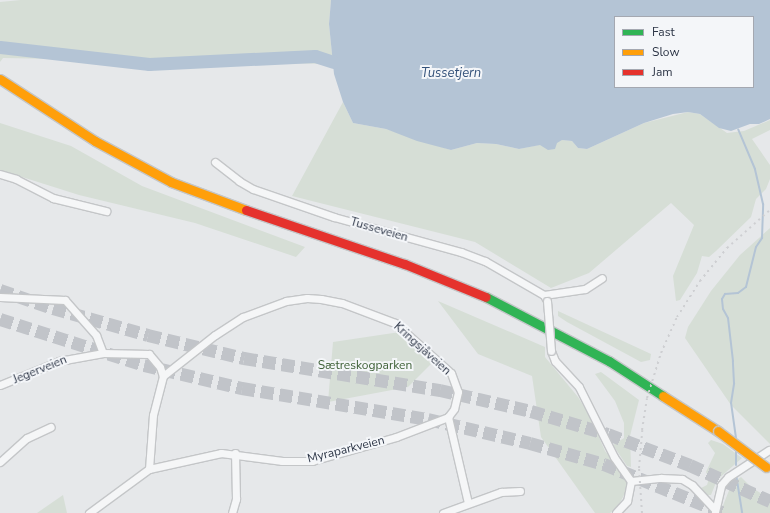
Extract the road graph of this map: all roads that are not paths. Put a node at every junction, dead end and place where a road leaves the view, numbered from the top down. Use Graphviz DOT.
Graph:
graph roads {
  1 [pos="0,79"];
  2 [pos="215,162"];
  3 [pos="0,174"];
  4 [pos="106,211"];
  5 [pos="602,278"];
  6 [pos="0,297"];
  7 [pos="545,298"];
  8 [pos="103,353"];
  9 [pos="163,376"];
  10 [pos="0,385"];
  11 [pos="448,417"];
  12 [pos="51,427"];
  13 [pos="769,450"];
  14 [pos="235,453"];
  15 [pos="0,462"];
  16 [pos="768,468"];
  17 [pos="149,469"];
  18 [pos="630,481"];
  19 [pos="520,491"];
  20 [pos="468,504"];
  21 [pos="715,511"];
  22 [pos="89,513"];
  23 [pos="232,513"];
  24 [pos="443,513"];
  25 [pos="616,513"];
  1 -- 16 [label="main road, bridge"];
  2 -- 7 [label="street, Tusseveien"];
  3 -- 4 [label="street"];
  5 -- 7 [label="street"];
  6 -- 8 [label="street"];
  7 -- 18 [label="street, bridge"];
  8 -- 9 [label="street, Jegerveien"];
  8 -- 10 [label="street, Jegerveien"];
  9 -- 11 [label="street, Kringsjåveien"];
  9 -- 17 [label="street"];
  11 -- 14 [label="street, Myraparkveien"];
  11 -- 20 [label="street"];
  12 -- 15 [label="street"];
  13 -- 21 [label="street"];
  14 -- 17 [label="street, Myraparkveien"];
  14 -- 23 [label="street"];
  17 -- 22 [label="street, Myraparkveien"];
  18 -- 21 [label="street"];
  18 -- 25 [label="street"];
  19 -- 20 [label="street"];
  20 -- 24 [label="street"];
}
